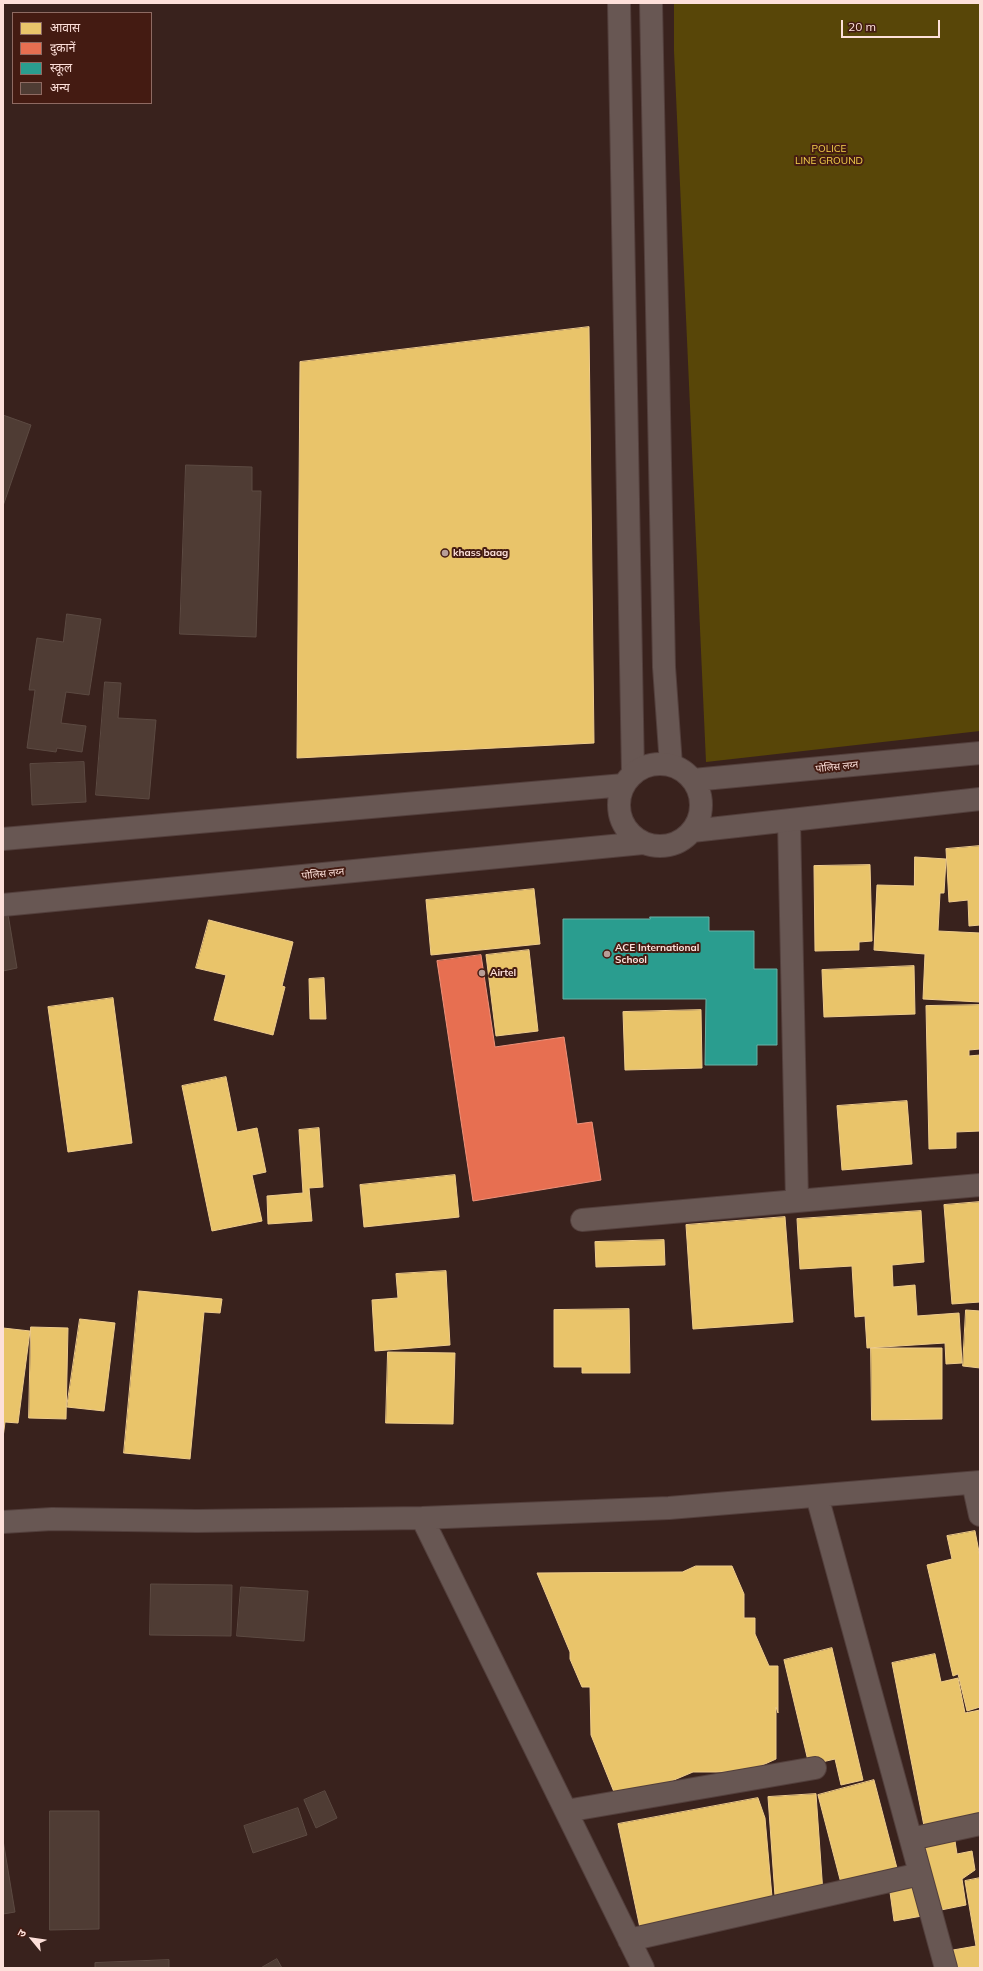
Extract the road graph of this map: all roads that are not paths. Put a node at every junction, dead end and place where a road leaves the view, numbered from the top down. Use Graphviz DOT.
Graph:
graph roads {
  1 [pos="619,3"];
  2 [pos="651,3"];
  3 [pos="980,753"];
  4 [pos="671,765"];
  5 [pos="629,780"];
  6 [pos="693,780"];
  7 [pos="980,799"];
  8 [pos="789,821"];
  9 [pos="692,831"];
  10 [pos="3,839"];
  11 [pos="643,843"];
  12 [pos="3,905"];
  13 [pos="980,1185"];
  14 [pos="797,1201"];
  15 [pos="582,1220"];
  16 [pos="976,1482"];
  17 [pos="816,1496"];
  18 [pos="980,1516"];
  19 [pos="422,1518"];
  20 [pos="3,1522"];
  21 [pos="815,1768"];
  22 [pos="566,1811"];
  23 [pos="980,1824"];
  24 [pos="911,1839"];
  25 [pos="920,1874"];
  26 [pos="629,1940"];
  27 [pos="643,1968"];
  28 [pos="946,1968"];
  1 -- 5 [label="street"];
  2 -- 4 [label="street"];
  3 -- 6 [label="street, पोलिस लय्न"];
  4 -- 5 [label="street"];
  4 -- 6 [label="street"];
  5 -- 10 [label="street"];
  5 -- 11 [label="street"];
  6 -- 9 [label="street"];
  7 -- 8 [label="street"];
  8 -- 9 [label="street"];
  8 -- 14 [label="street"];
  9 -- 11 [label="street"];
  11 -- 12 [label="street, पोलिस लय्न"];
  13 -- 14 [label="street"];
  14 -- 15 [label="street"];
  16 -- 17 [label="street"];
  16 -- 18 [label="street"];
  17 -- 19 [label="street"];
  17 -- 24 [label="street"];
  19 -- 20 [label="street"];
  19 -- 22 [label="street"];
  21 -- 22 [label="street"];
  22 -- 26 [label="street"];
  23 -- 24 [label="street"];
  24 -- 25 [label="street"];
  25 -- 26 [label="street"];
  25 -- 28 [label="street"];
  26 -- 27 [label="street"];
}
